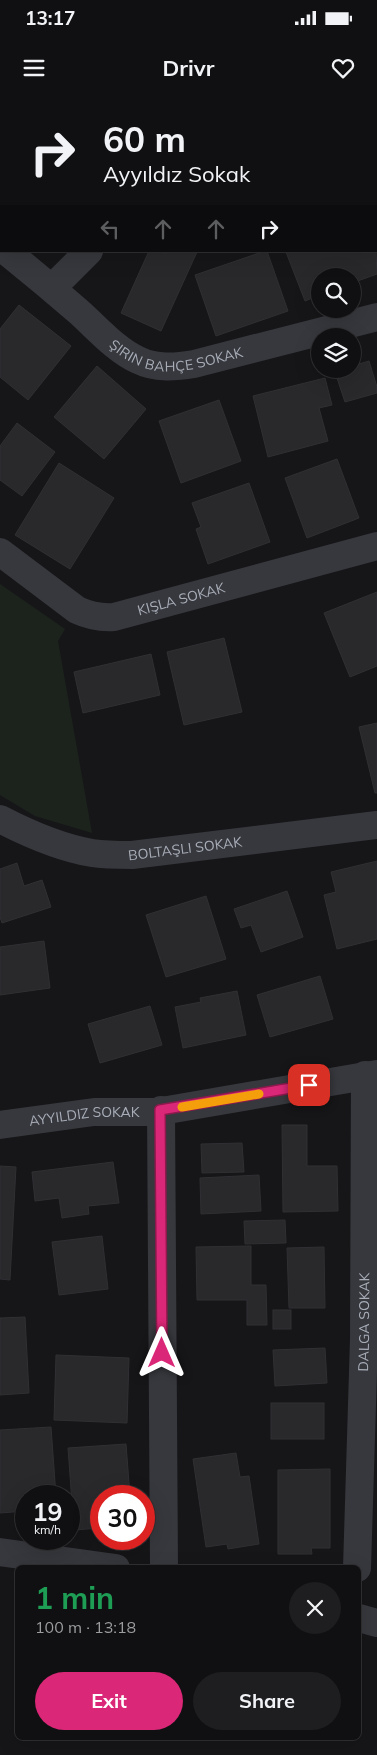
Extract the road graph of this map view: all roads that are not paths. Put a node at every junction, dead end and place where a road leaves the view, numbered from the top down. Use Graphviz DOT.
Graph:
graph roads {
  1 [pos="7,252"];
  2 [pos="88,252"];
  3 [pos="52,288"];
  4 [pos="377,317"];
  5 [pos="377,546"];
  6 [pos="0,552"];
  7 [pos="0,819"];
  8 [pos="377,825"];
  9 [pos="371,1074"];
  10 [pos="160,1110"];
  11 [pos="0,1125"];
  12 [pos="0,1552"];
  13 [pos="94,1565"];
  14 [pos="164,1565"];
  15 [pos="357,1565"];
  16 [pos="361,1619"];
  17 [pos="377,1623"];
  1 -- 3 [label="street, ŞIRIN BAHÇE SOKAK"];
  2 -- 3 [label="street"];
  3 -- 4 [label="street, ŞIRIN BAHÇE SOKAK"];
  5 -- 6 [label="street"];
  7 -- 8 [label="street"];
  9 -- 10 [label="street"];
  9 -- 15 [label="street, DALGA SOKAK"];
  10 -- 11 [label="street"];
  10 -- 14 [label="street"];
  12 -- 13 [label="street"];
  16 -- 17 [label="street"];
}
